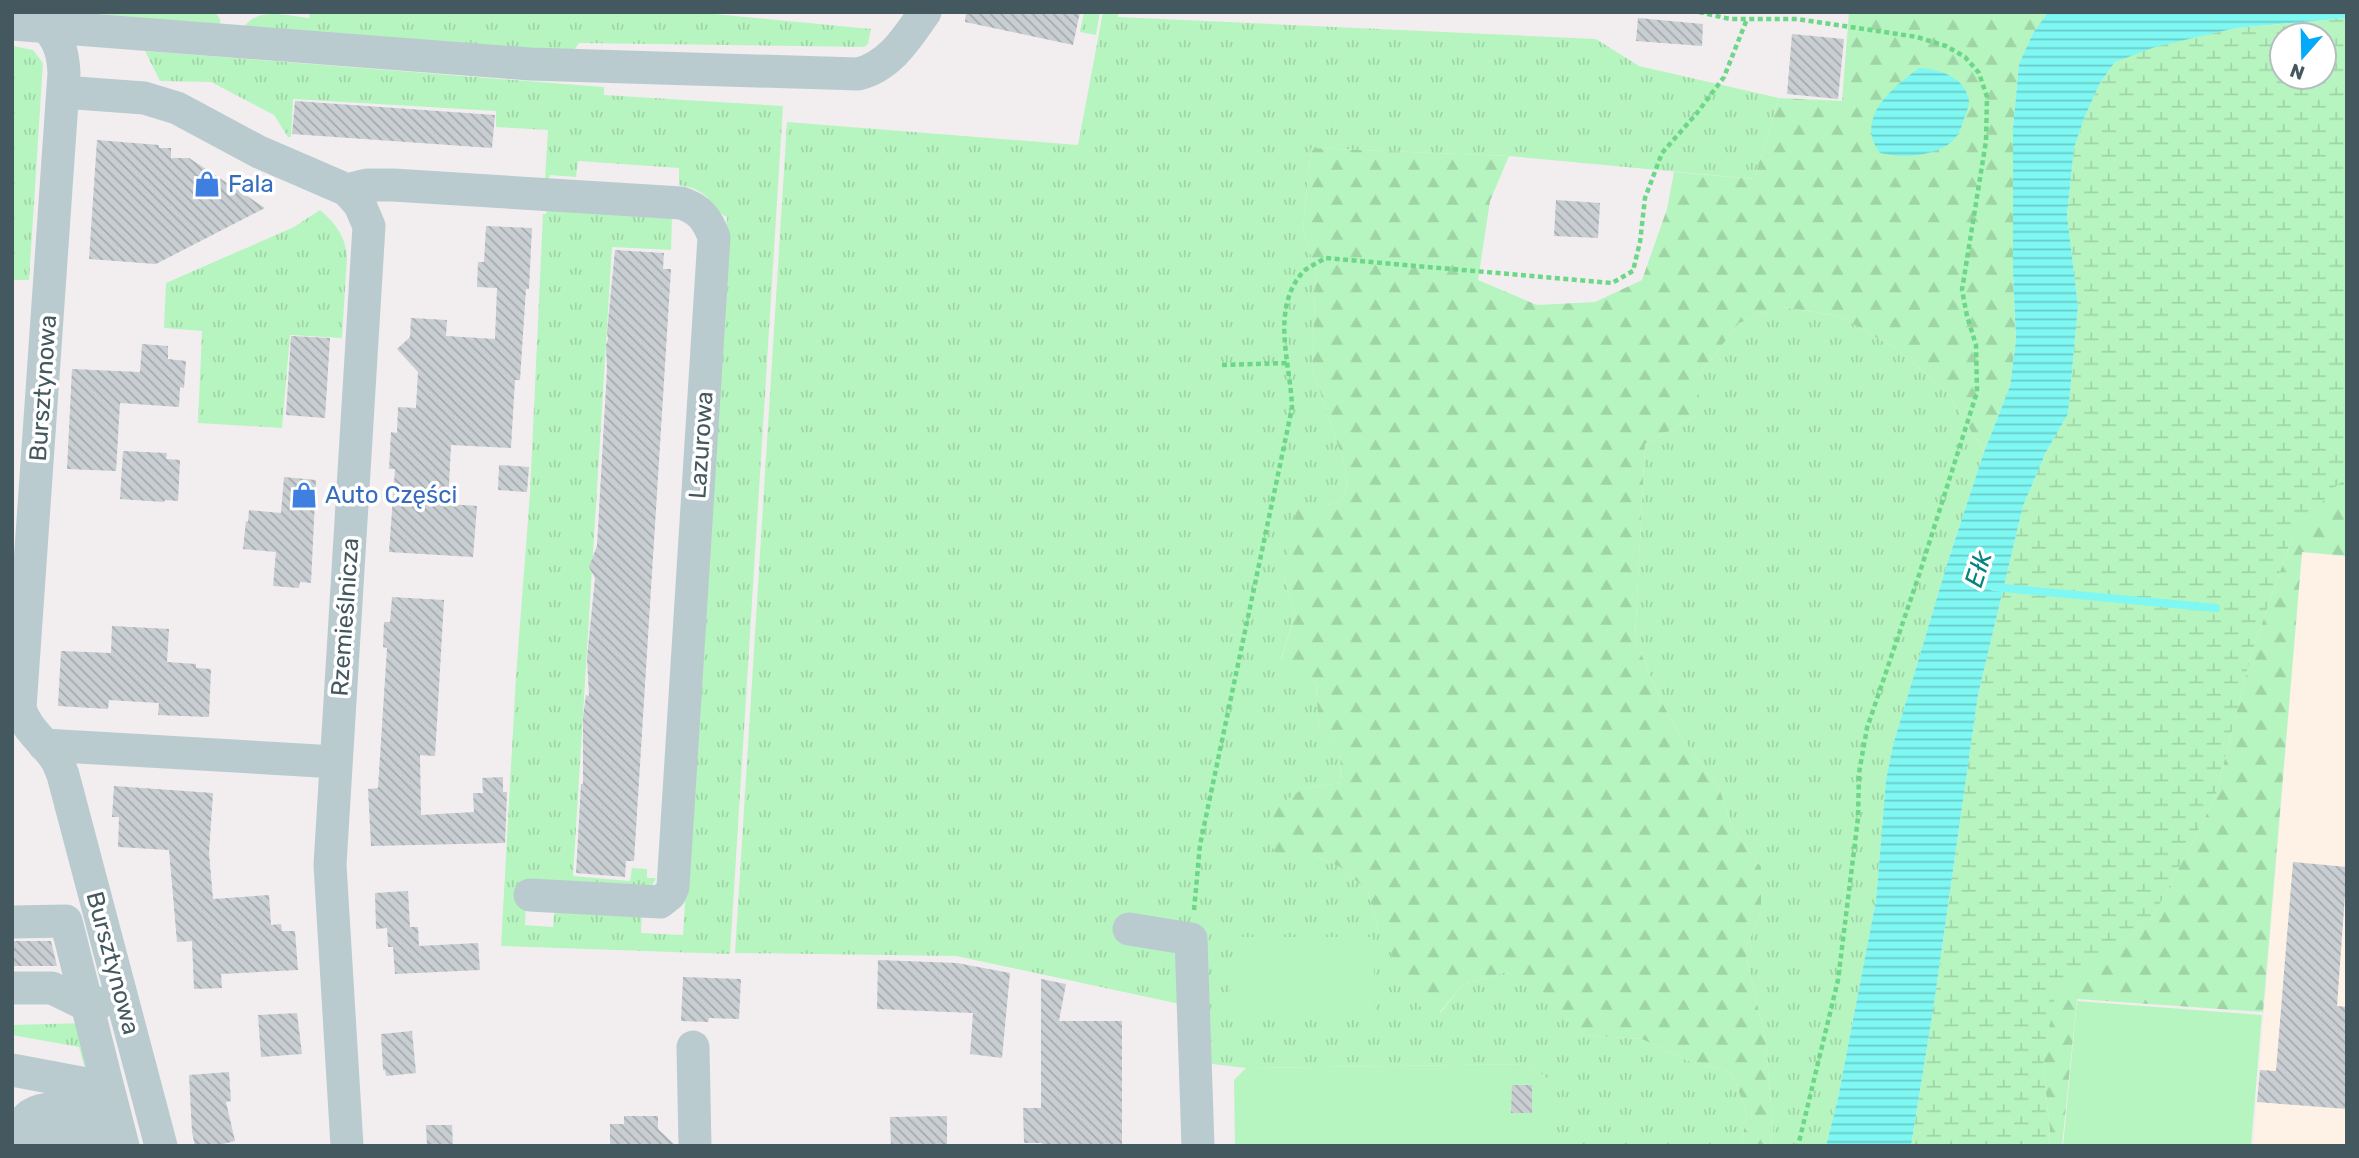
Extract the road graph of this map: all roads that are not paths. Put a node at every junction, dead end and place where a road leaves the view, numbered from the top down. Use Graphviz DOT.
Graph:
graph roads {
  1 [pos="925,12"];
  2 [pos="12,24"];
  3 [pos="47,27"];
  4 [pos="63,92"];
  5 [pos="347,190"];
  6 [pos="44,745"];
  7 [pos="336,762"];
  8 [pos="530,895"];
  9 [pos="12,922"];
  10 [pos="1129,929"];
  11 [pos="12,988"];
  12 [pos="122,998"];
  13 [pos="87,1005"];
  14 [pos="693,1047"];
  15 [pos="12,1070"];
  16 [pos="108,1088"];
  17 [pos="117,1138"];
  18 [pos="18,1146"];
  19 [pos="161,1146"];
  20 [pos="347,1146"];
  21 [pos="695,1146"];
  22 [pos="1198,1146"];
  1 -- 3 [label="street"];
  2 -- 3 [label="street"];
  3 -- 4 [label="street, Bursztynowa"];
  4 -- 5 [label="street"];
  4 -- 6 [label="street, Bursztynowa"];
  5 -- 7 [label="street, Rzemieślnicza"];
  5 -- 8 [label="street, Lazurowa"];
  6 -- 7 [label="street"];
  6 -- 12 [label="street, Bursztynowa"];
  7 -- 20 [label="street, Rzemieślnicza"];
  9 -- 13 [label="street"];
  10 -- 22 [label="street"];
  11 -- 13 [label="street"];
  12 -- 13 [label="street"];
  12 -- 19 [label="street, Bursztynowa"];
  13 -- 16 [label="street"];
  14 -- 21 [label="street"];
  15 -- 16 [label="street"];
  16 -- 17 [label="street"];
  17 -- 18 [label="street"];
}
